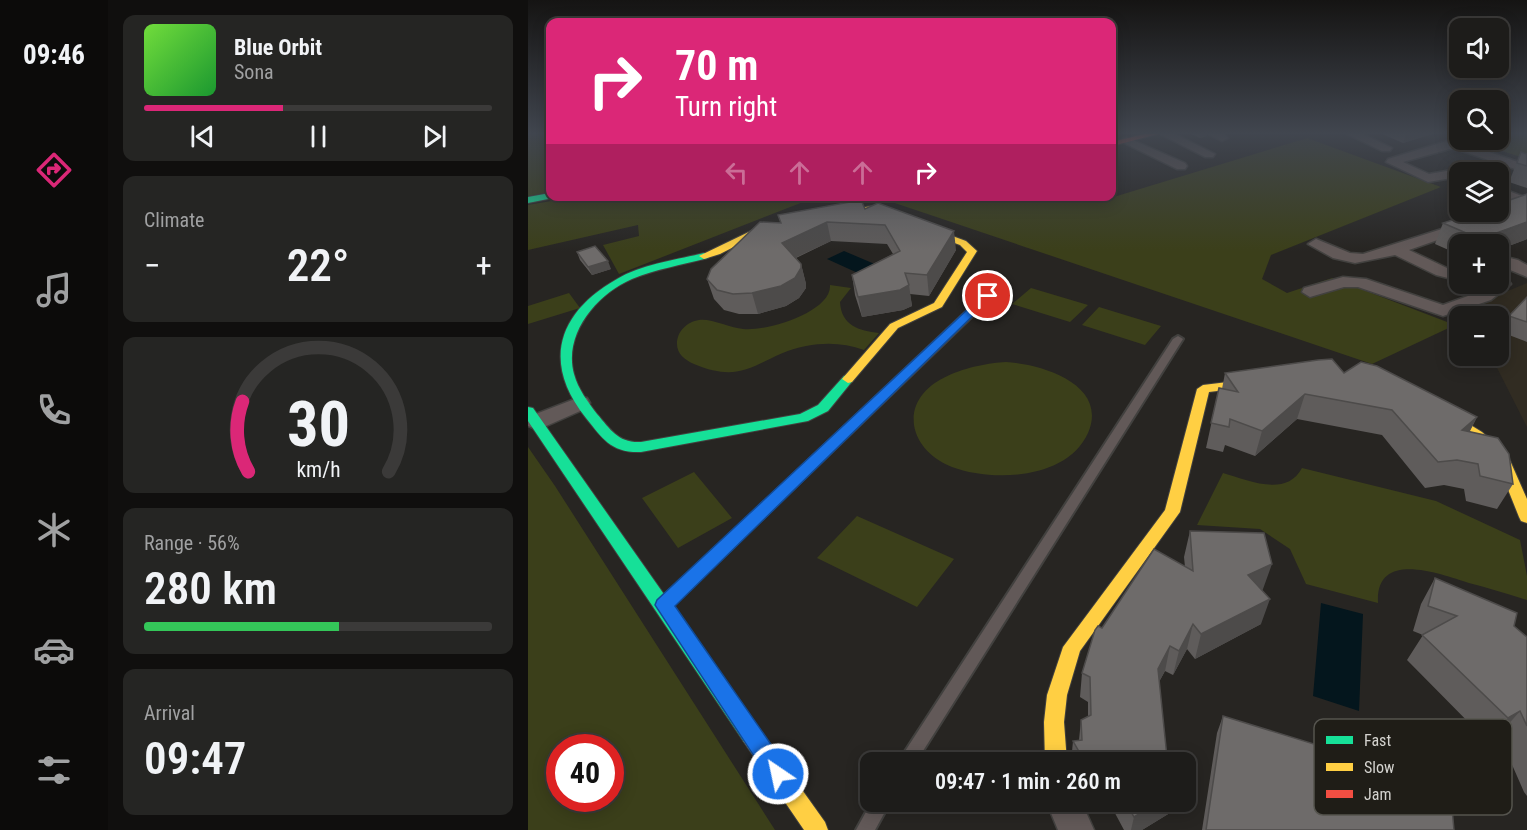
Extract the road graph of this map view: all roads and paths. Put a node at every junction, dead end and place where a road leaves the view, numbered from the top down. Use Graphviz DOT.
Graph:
graph roads {
  1 [pos="1416,173"];
  2 [pos="1449,174"];
  3 [pos="1509,195"];
  4 [pos="546,197"];
  5 [pos="528,200"];
  6 [pos="1509,211"];
  7 [pos="1476,222"];
  8 [pos="1316,244"];
  9 [pos="1396,250"];
  10 [pos="1527,250"];
  11 [pos="1509,257"];
  12 [pos="1509,264"];
  13 [pos="1527,272"];
  14 [pos="1449,274"];
  15 [pos="1527,282"];
  16 [pos="1509,283"];
  17 [pos="1310,292"];
  18 [pos="1487,294"];
  19 [pos="988,296"];
  20 [pos="1178,339"];
  21 [pos="1280,379"];
  22 [pos="579,401"];
  23 [pos="1427,404"];
  24 [pos="532,417"];
  25 [pos="1527,517"];
  26 [pos="664,605"];
  27 [pos="912,752"];
  28 [pos="1056,752"];
  29 [pos="876,812"];
  30 [pos="1068,812"];
  31 [pos="817,830"];
  32 [pos="865,830"];
  33 [pos="1077,830"];
  1 -- 2 [label="street"];
  3 -- 6 [label="street"];
  4 -- 5 [label="street"];
  7 -- 9 [label="street"];
  8 -- 9 [label="street"];
  9 -- 14 [label="street"];
  10 -- 11 [label="street"];
  12 -- 13 [label="street"];
  15 -- 16 [label="street"];
  17 -- 18 [label="street"];
  19 -- 26 [label="lane"];
  20 -- 27 [label="lane"];
  21 -- 28 [label="street"];
  22 -- 22 [label="street"];
  22 -- 24 [label="street"];
  23 -- 25 [label="street"];
  24 -- 26 [label="street"];
  26 -- 31 [label="street"];
  29 -- 32 [label="lane"];
  30 -- 33 [label="street"];
}
